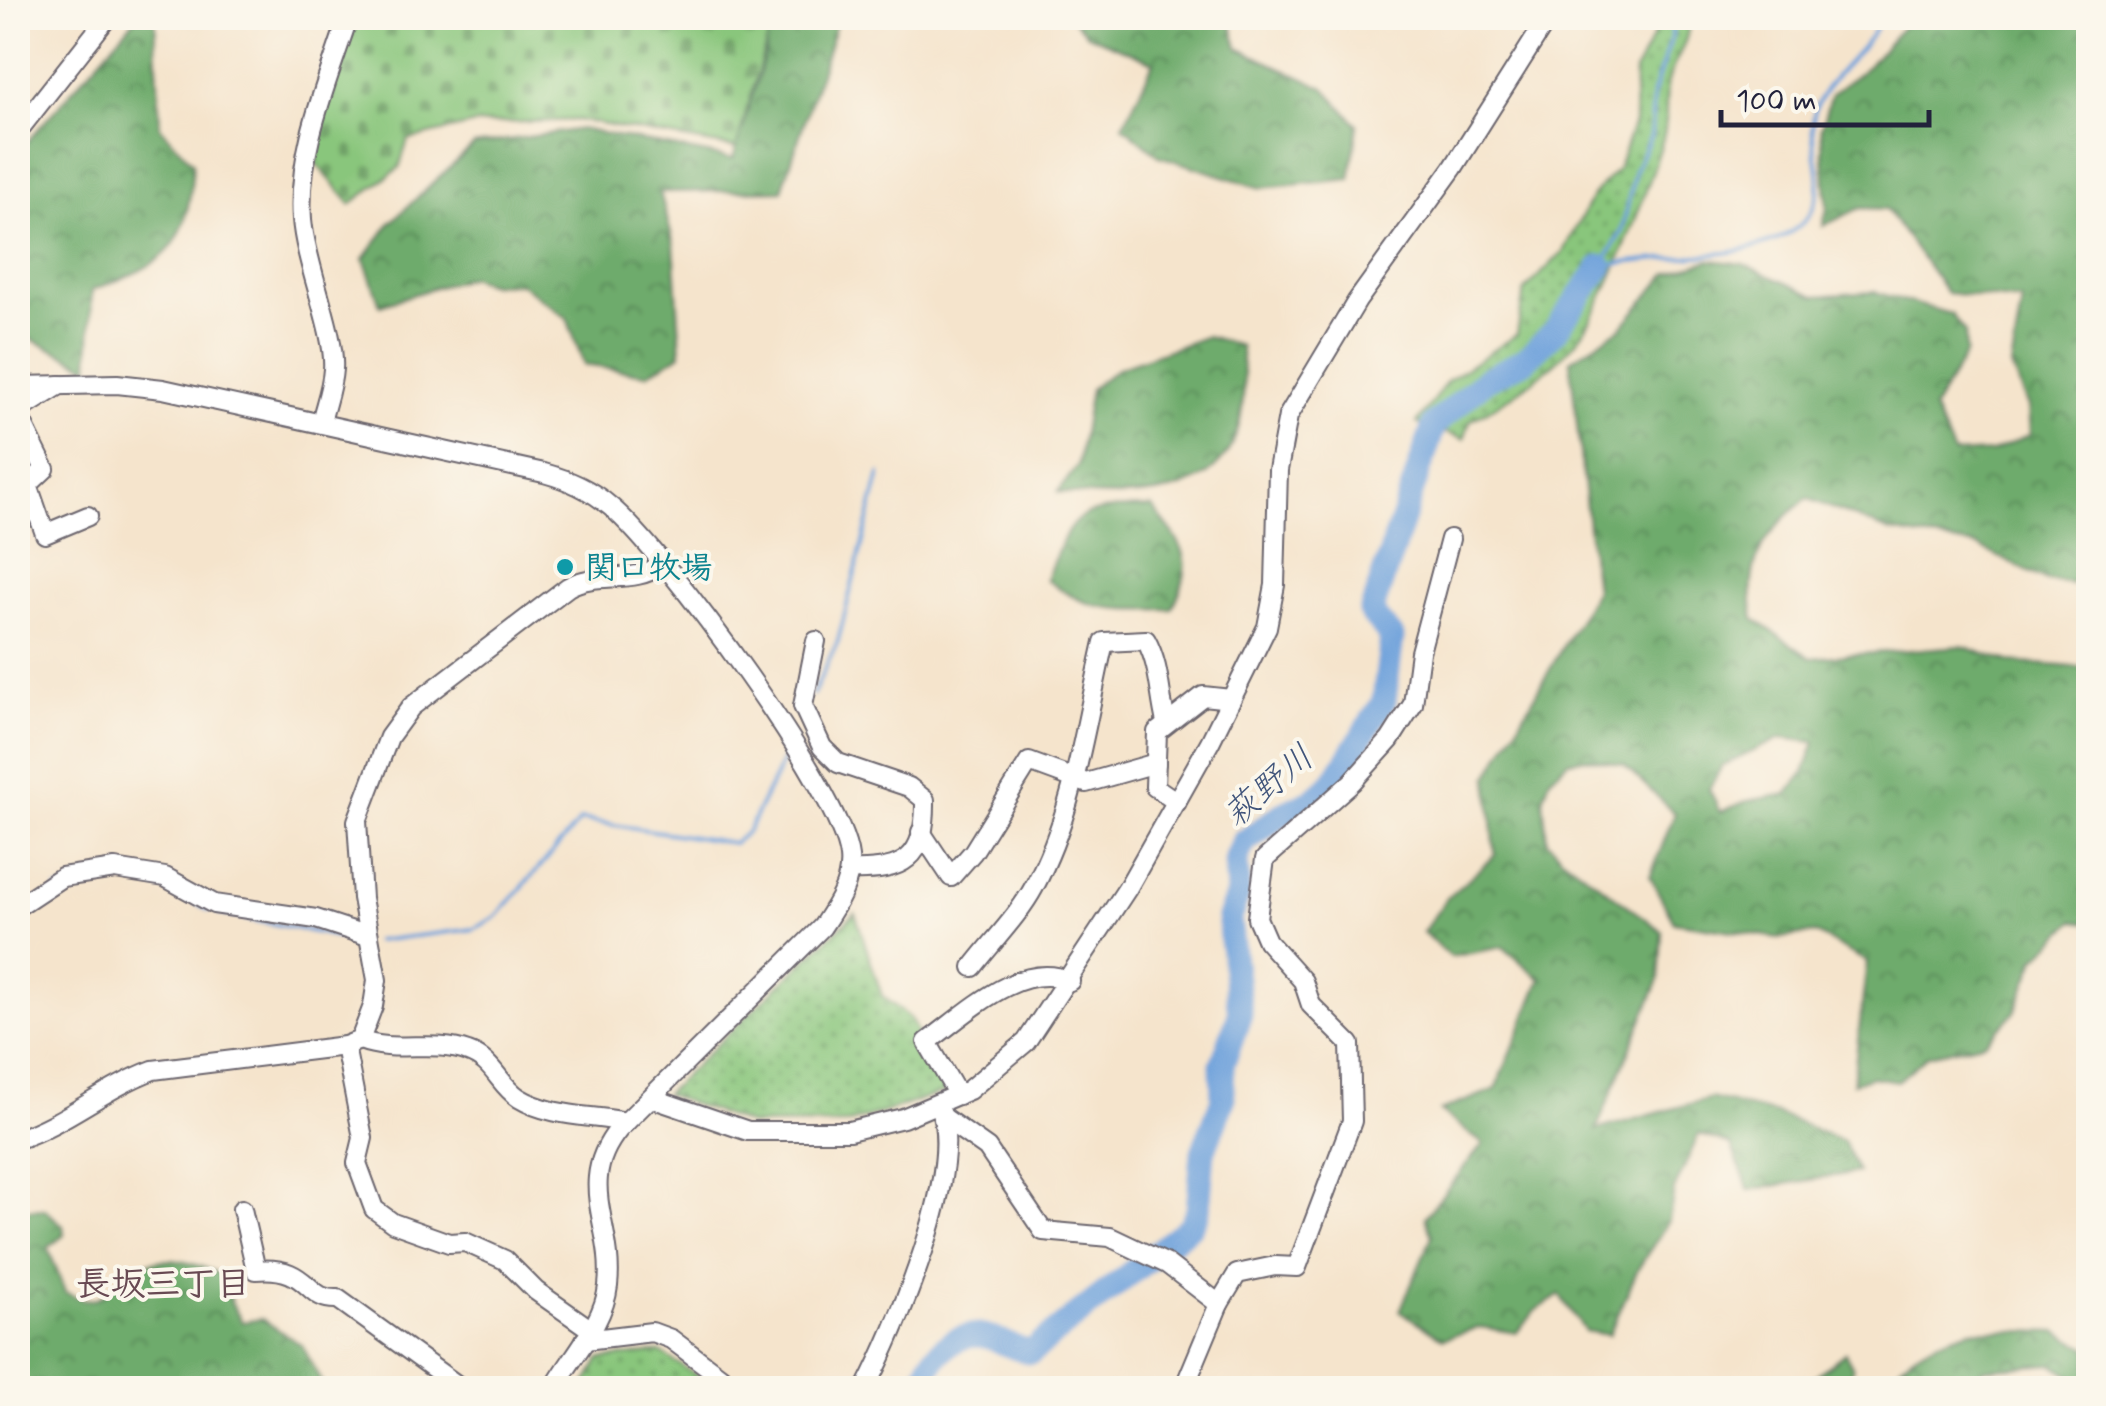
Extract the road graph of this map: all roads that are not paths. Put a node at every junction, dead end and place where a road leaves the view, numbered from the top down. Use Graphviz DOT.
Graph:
graph roads {
  1 [pos="107,18"];
  2 [pos="348,18"];
  3 [pos="1548,18"];
  4 [pos="18,131"];
  5 [pos="60,385"];
  6 [pos="18,386"];
  7 [pos="18,412"];
  8 [pos="321,422"];
  9 [pos="88,516"];
  10 [pos="1450,539"];
  11 [pos="662,564"];
  12 [pos="816,641"];
  13 [pos="1232,699"];
  14 [pos="1166,722"];
  15 [pos="1156,762"];
  16 [pos="1076,781"];
  17 [pos="1176,802"];
  18 [pos="921,832"];
  19 [pos="849,870"];
  20 [pos="18,906"];
  21 [pos="369,942"];
  22 [pos="973,967"];
  23 [pos="1070,980"];
  24 [pos="352,1043"];
  25 [pos="958,1095"];
  26 [pos="651,1098"];
  27 [pos="941,1111"];
  28 [pos="626,1122"];
  29 [pos="18,1139"];
  30 [pos="242,1209"];
  31 [pos="1219,1304"];
  32 [pos="588,1334"];
  33 [pos="460,1388"];
  34 [pos="554,1388"];
  35 [pos="736,1388"];
  36 [pos="866,1388"];
  37 [pos="1184,1388"];
  1 -- 4 [label="street"];
  2 -- 8 [label="street"];
  3 -- 13 [label="street"];
  5 -- 6 [label="street"];
  5 -- 7 [label="street"];
  5 -- 8 [label="street"];
  7 -- 9 [label="street"];
  8 -- 11 [label="street"];
  10 -- 31 [label="street"];
  11 -- 19 [label="street"];
  11 -- 21 [label="street"];
  12 -- 18 [label="street"];
  13 -- 14 [label="street"];
  13 -- 17 [label="street"];
  14 -- 15 [label="street"];
  14 -- 16 [label="street"];
  15 -- 16 [label="street"];
  15 -- 17 [label="street"];
  16 -- 18 [label="street"];
  16 -- 22 [label="street"];
  17 -- 23 [label="street"];
  18 -- 19 [label="street"];
  19 -- 26 [label="street"];
  20 -- 21 [label="street"];
  21 -- 24 [label="street"];
  23 -- 25 [label="street"];
  23 -- 25 [label="street"];
  24 -- 28 [label="street"];
  24 -- 29 [label="street"];
  24 -- 32 [label="street"];
  25 -- 27 [label="street"];
  26 -- 27 [label="street"];
  26 -- 28 [label="street"];
  27 -- 31 [label="street"];
  27 -- 36 [label="street"];
  28 -- 32 [label="street"];
  30 -- 33 [label="street"];
  31 -- 37 [label="street"];
  32 -- 34 [label="street"];
  32 -- 35 [label="street"];
}
